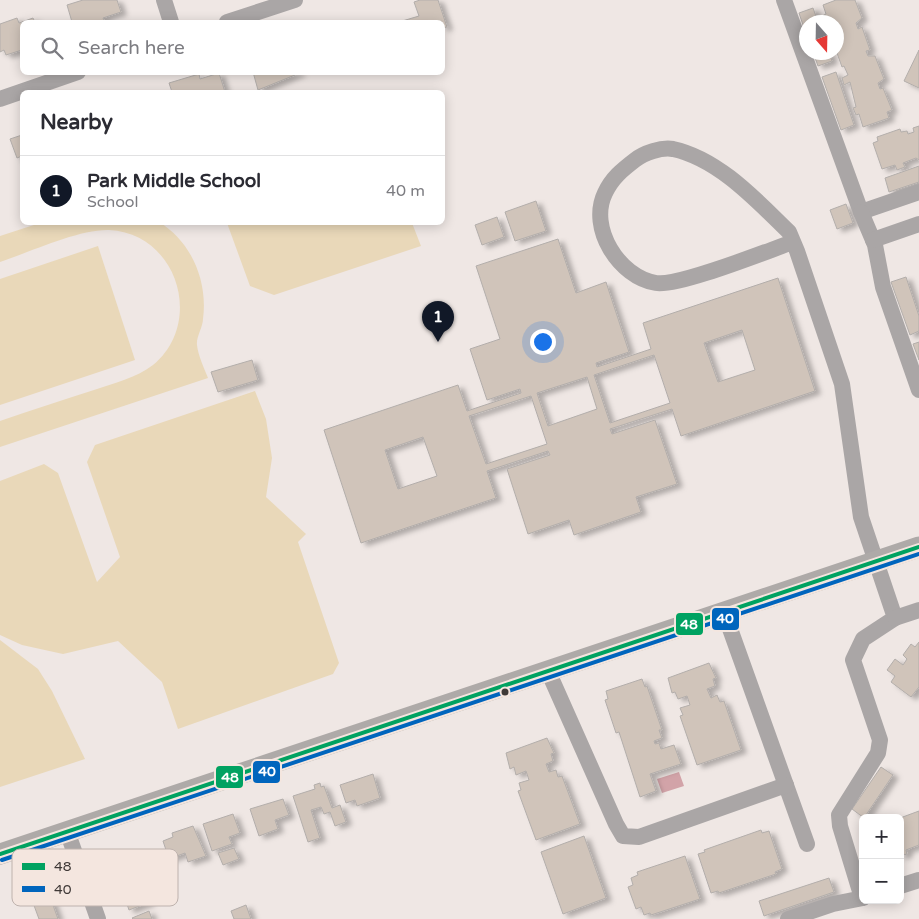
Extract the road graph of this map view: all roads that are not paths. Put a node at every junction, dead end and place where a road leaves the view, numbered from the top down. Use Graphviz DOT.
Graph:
graph roads {
  1 [pos="164,0"];
  2 [pos="294,0"];
  3 [pos="784,0"];
  4 [pos="170,20"];
  5 [pos="233,20"];
  6 [pos="69,75"];
  7 [pos="26,90"];
  8 [pos="20,92"];
  9 [pos="0,99"];
  10 [pos="919,192"];
  11 [pos="861,212"];
  12 [pos="919,224"];
  13 [pos="873,240"];
  14 [pos="793,242"];
  15 [pos="919,390"];
  16 [pos="919,547"];
  17 [pos="875,562"];
  18 [pos="919,610"];
  19 [pos="724,612"];
  20 [pos="895,618"];
  21 [pos="548,671"];
  22 [pos="786,785"];
  23 [pos="67,831"];
  24 [pos="807,844"];
  25 [pos="15,849"];
  26 [pos="73,849"];
  27 [pos="12,850"];
  28 [pos="0,854"];
  29 [pos="919,880"];
  30 [pos="904,885"];
  31 [pos="859,887"];
  32 [pos="859,899"];
  33 [pos="93,906"];
  34 [pos="825,913"];
  35 [pos="98,919"];
  36 [pos="788,919"];
  1 -- 4 [label="street"];
  2 -- 5 [label="street"];
  3 -- 11 [label="street"];
  6 -- 7 [label="street"];
  8 -- 9 [label="street"];
  10 -- 11 [label="street"];
  11 -- 13 [label="street"];
  12 -- 13 [label="street"];
  13 -- 15 [label="street"];
  14 -- 14 [label="street"];
  14 -- 17 [label="street"];
  16 -- 17 [label="main road"];
  17 -- 19 [label="main road"];
  17 -- 20 [label="street"];
  18 -- 20 [label="street"];
  19 -- 21 [label="main road"];
  19 -- 22 [label="street"];
  20 -- 31 [label="street"];
  21 -- 22 [label="street"];
  21 -- 23 [label="main road"];
  22 -- 24 [label="street"];
  23 -- 25 [label="main road"];
  23 -- 26 [label="street"];
  27 -- 28 [label="main road"];
  29 -- 30 [label="street"];
  32 -- 34 [label="street"];
  33 -- 35 [label="street"];
  34 -- 36 [label="street"];
}
